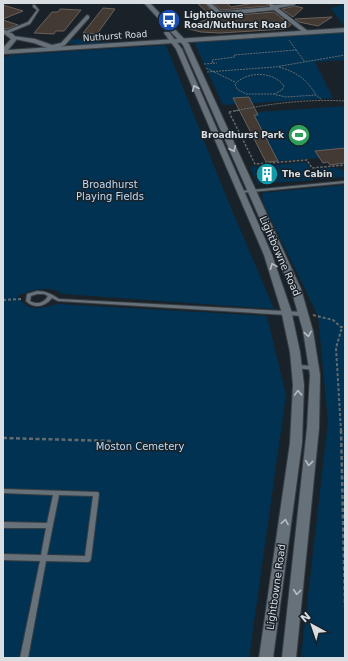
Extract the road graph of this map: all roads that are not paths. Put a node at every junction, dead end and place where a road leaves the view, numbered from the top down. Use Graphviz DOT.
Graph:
graph roads {
  1 [pos="139,3"];
  2 [pos="147,3"];
  3 [pos="208,3"];
  4 [pos="294,4"];
  5 [pos="34,6"];
  6 [pos="272,6"];
  7 [pos="87,17"];
  8 [pos="345,30"];
  9 [pos="5,32"];
  10 [pos="306,32"];
  11 [pos="13,38"];
  12 [pos="178,40"];
  13 [pos="54,48"];
  14 [pos="3,51"];
  15 [pos="345,182"];
  16 [pos="251,191"];
  17 [pos="240,192"];
  18 [pos="51,296"];
  19 [pos="58,300"];
  20 [pos="48,302"];
  21 [pos="287,314"];
  22 [pos="304,314"];
  23 [pos="297,367"];
  24 [pos="314,368"];
  25 [pos="3,491"];
  26 [pos="56,493"];
  27 [pos="3,525"];
  28 [pos="50,526"];
  29 [pos="3,557"];
  30 [pos="43,558"];
  31 [pos="24,658"];
  32 [pos="266,658"];
  33 [pos="289,658"];
  1 -- 12 [label="main road, Lightbowne Road"];
  2 -- 12 [label="main road, Lightbowne Road"];
  3 -- 6 [label="main road"];
  4 -- 6 [label="main road"];
  5 -- 9 [label="lane"];
  6 -- 10 [label="main road"];
  7 -- 13 [label="main road"];
  8 -- 10 [label="main road, Nuthurst Road"];
  9 -- 11 [label="main road"];
  10 -- 12 [label="main road, Nuthurst Road"];
  11 -- 13 [label="main road, Nuthurst Road"];
  11 -- 14 [label="main road"];
  12 -- 13 [label="main road, Nuthurst Road"];
  12 -- 16 [label="main road, Lightbowne Road, one-way"];
  17 -- 12 [label="main road, Lightbowne Road, one-way"];
  13 -- 14 [label="main road, Nuthurst Road"];
  15 -- 16 [label="lane"];
  16 -- 17 [label="lane"];
  16 -- 22 [label="main road, Lightbowne Road"];
  21 -- 17 [label="main road, Lightbowne Road, one-way"];
  18 -- 19 [label="lane"];
  18 -- 20 [label="lane"];
  18 -- 20 [label="lane"];
  19 -- 20 [label="lane"];
  19 -- 21 [label="lane"];
  21 -- 22 [label="lane"];
  21 -- 23 [label="main road, Lightbowne Road"];
  22 -- 24 [label="main road, Lightbowne Road, one-way"];
  23 -- 24 [label="lane"];
  32 -- 23 [label="main road, Lightbowne Road, one-way"];
  24 -- 33 [label="main road, Lightbowne Road, one-way"];
  25 -- 26 [label="lane"];
  26 -- 28 [label="lane"];
  26 -- 30 [label="lane"];
  27 -- 28 [label="lane"];
  28 -- 30 [label="lane"];
  29 -- 30 [label="lane"];
  30 -- 31 [label="lane"];
}
